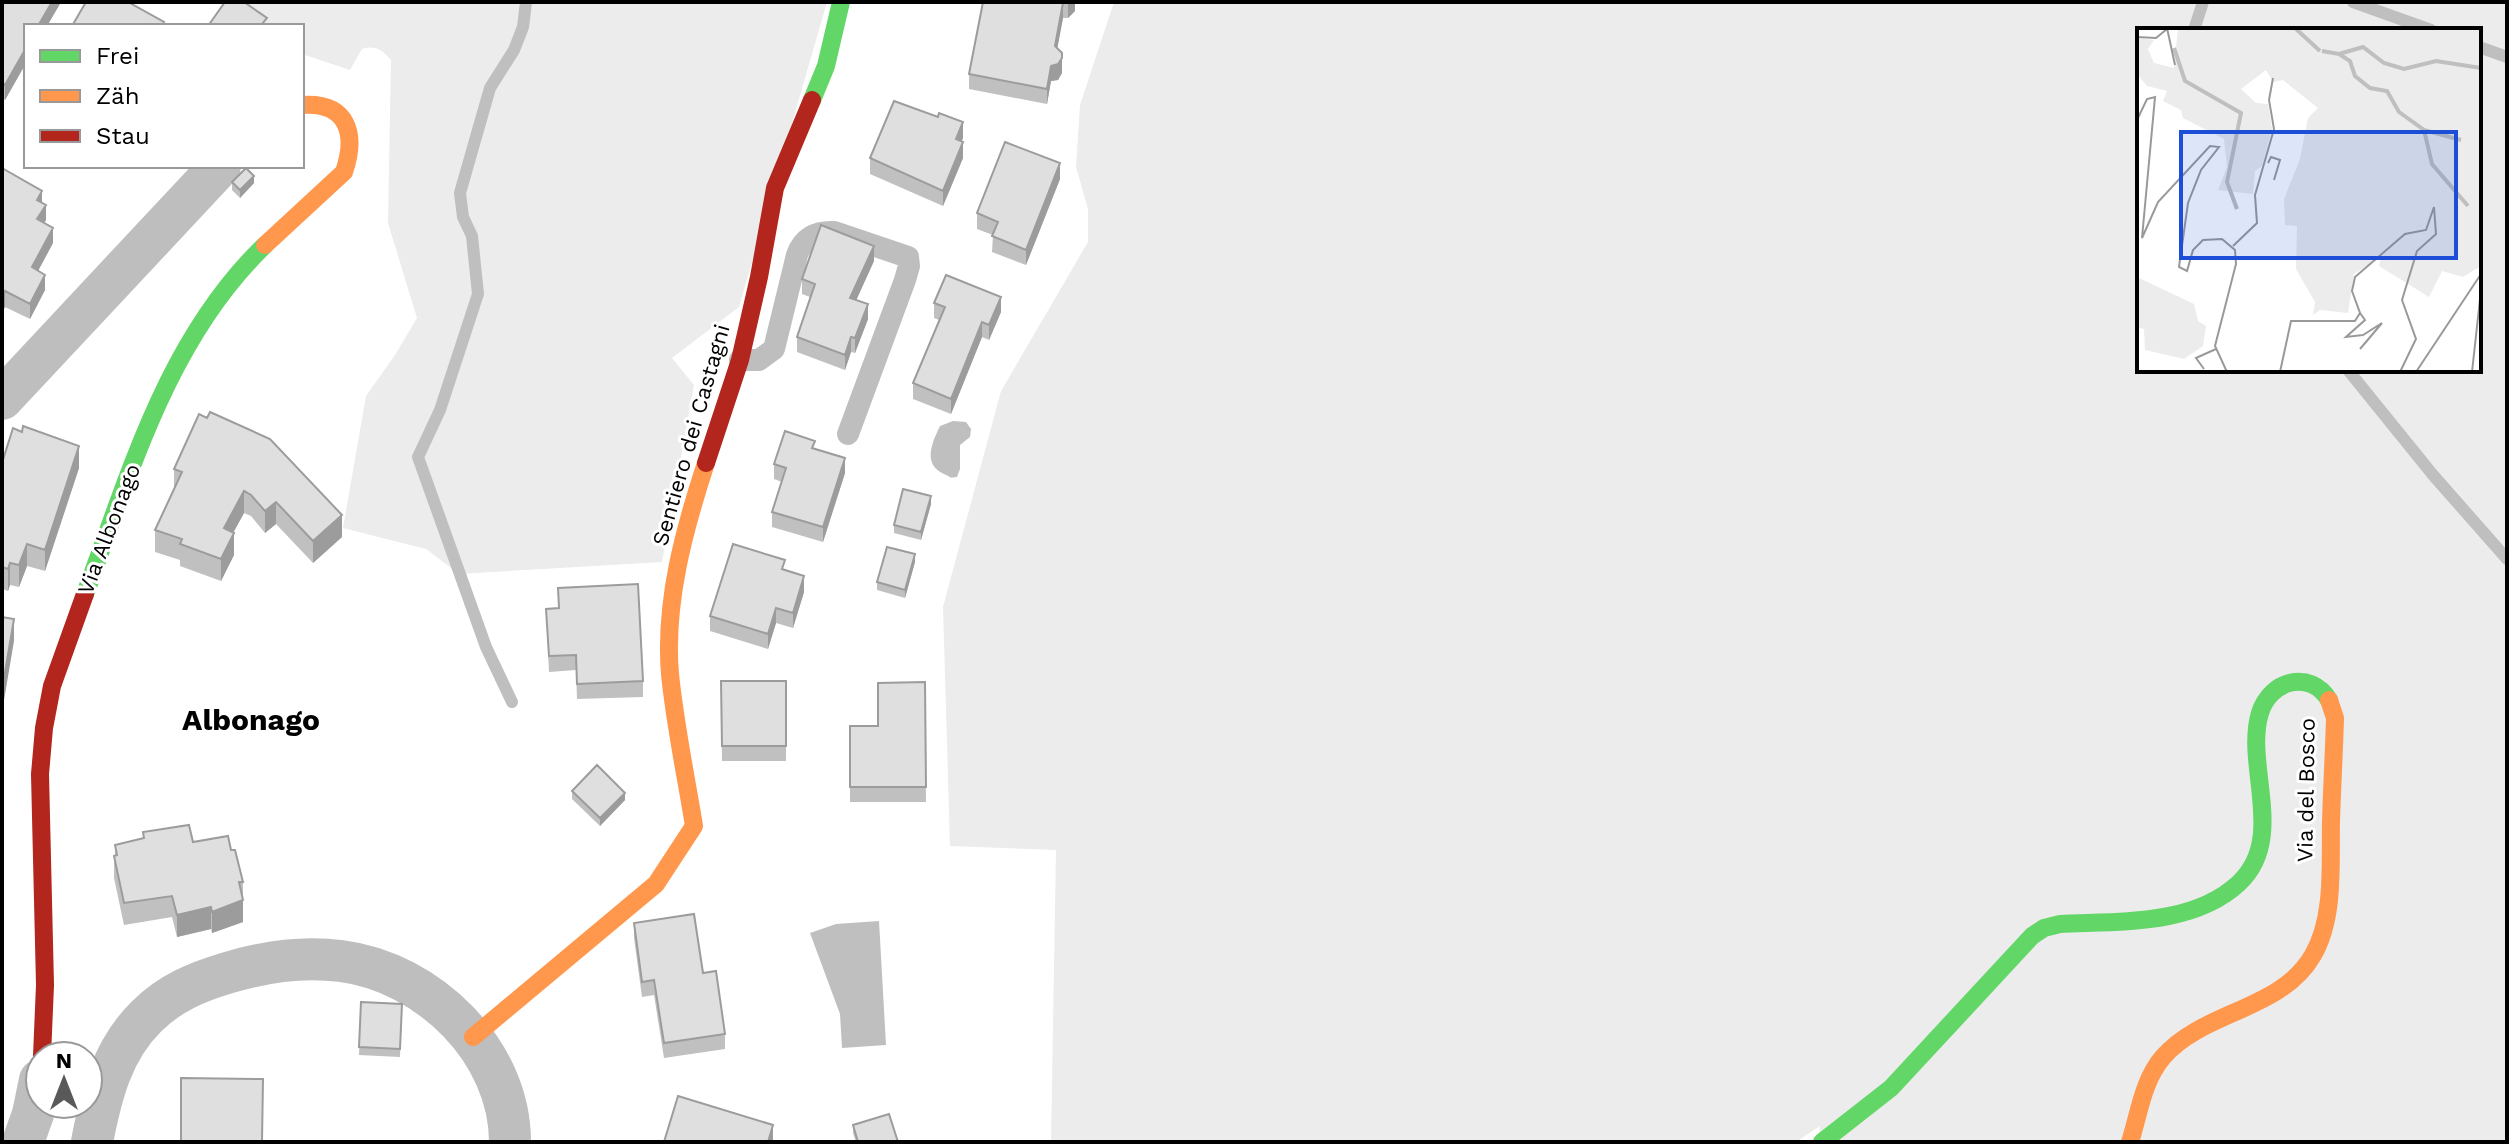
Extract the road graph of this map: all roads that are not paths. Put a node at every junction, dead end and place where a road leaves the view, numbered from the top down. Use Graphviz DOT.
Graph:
graph roads {
  1 [pos="841,2"];
  2 [pos="304,105"];
  3 [pos="218,168"];
  4 [pos="740,360"];
  5 [pos="2,399"];
  6 [pos="848,434"];
  7 [pos="473,1037"];
  8 [pos="43,1040"];
  9 [pos="31,1120"];
  10 [pos="23,1142"];
  11 [pos="92,1142"];
  12 [pos="510,1142"];
  13 [pos="1822,1142"];
  14 [pos="2130,1142"];
  1 -- 4 [label="street, Sentiero dei Castagni"];
  2 -- 8 [label="street, Via Albonago"];
  3 -- 5 [label="street"];
  4 -- 6 [label="lane"];
  4 -- 7 [label="street, Sentiero dei Castagni"];
  7 -- 11 [label="street"];
  7 -- 12 [label="street"];
  9 -- 10 [label="street"];
  13 -- 14 [label="street, Via del Bosco"];
}
